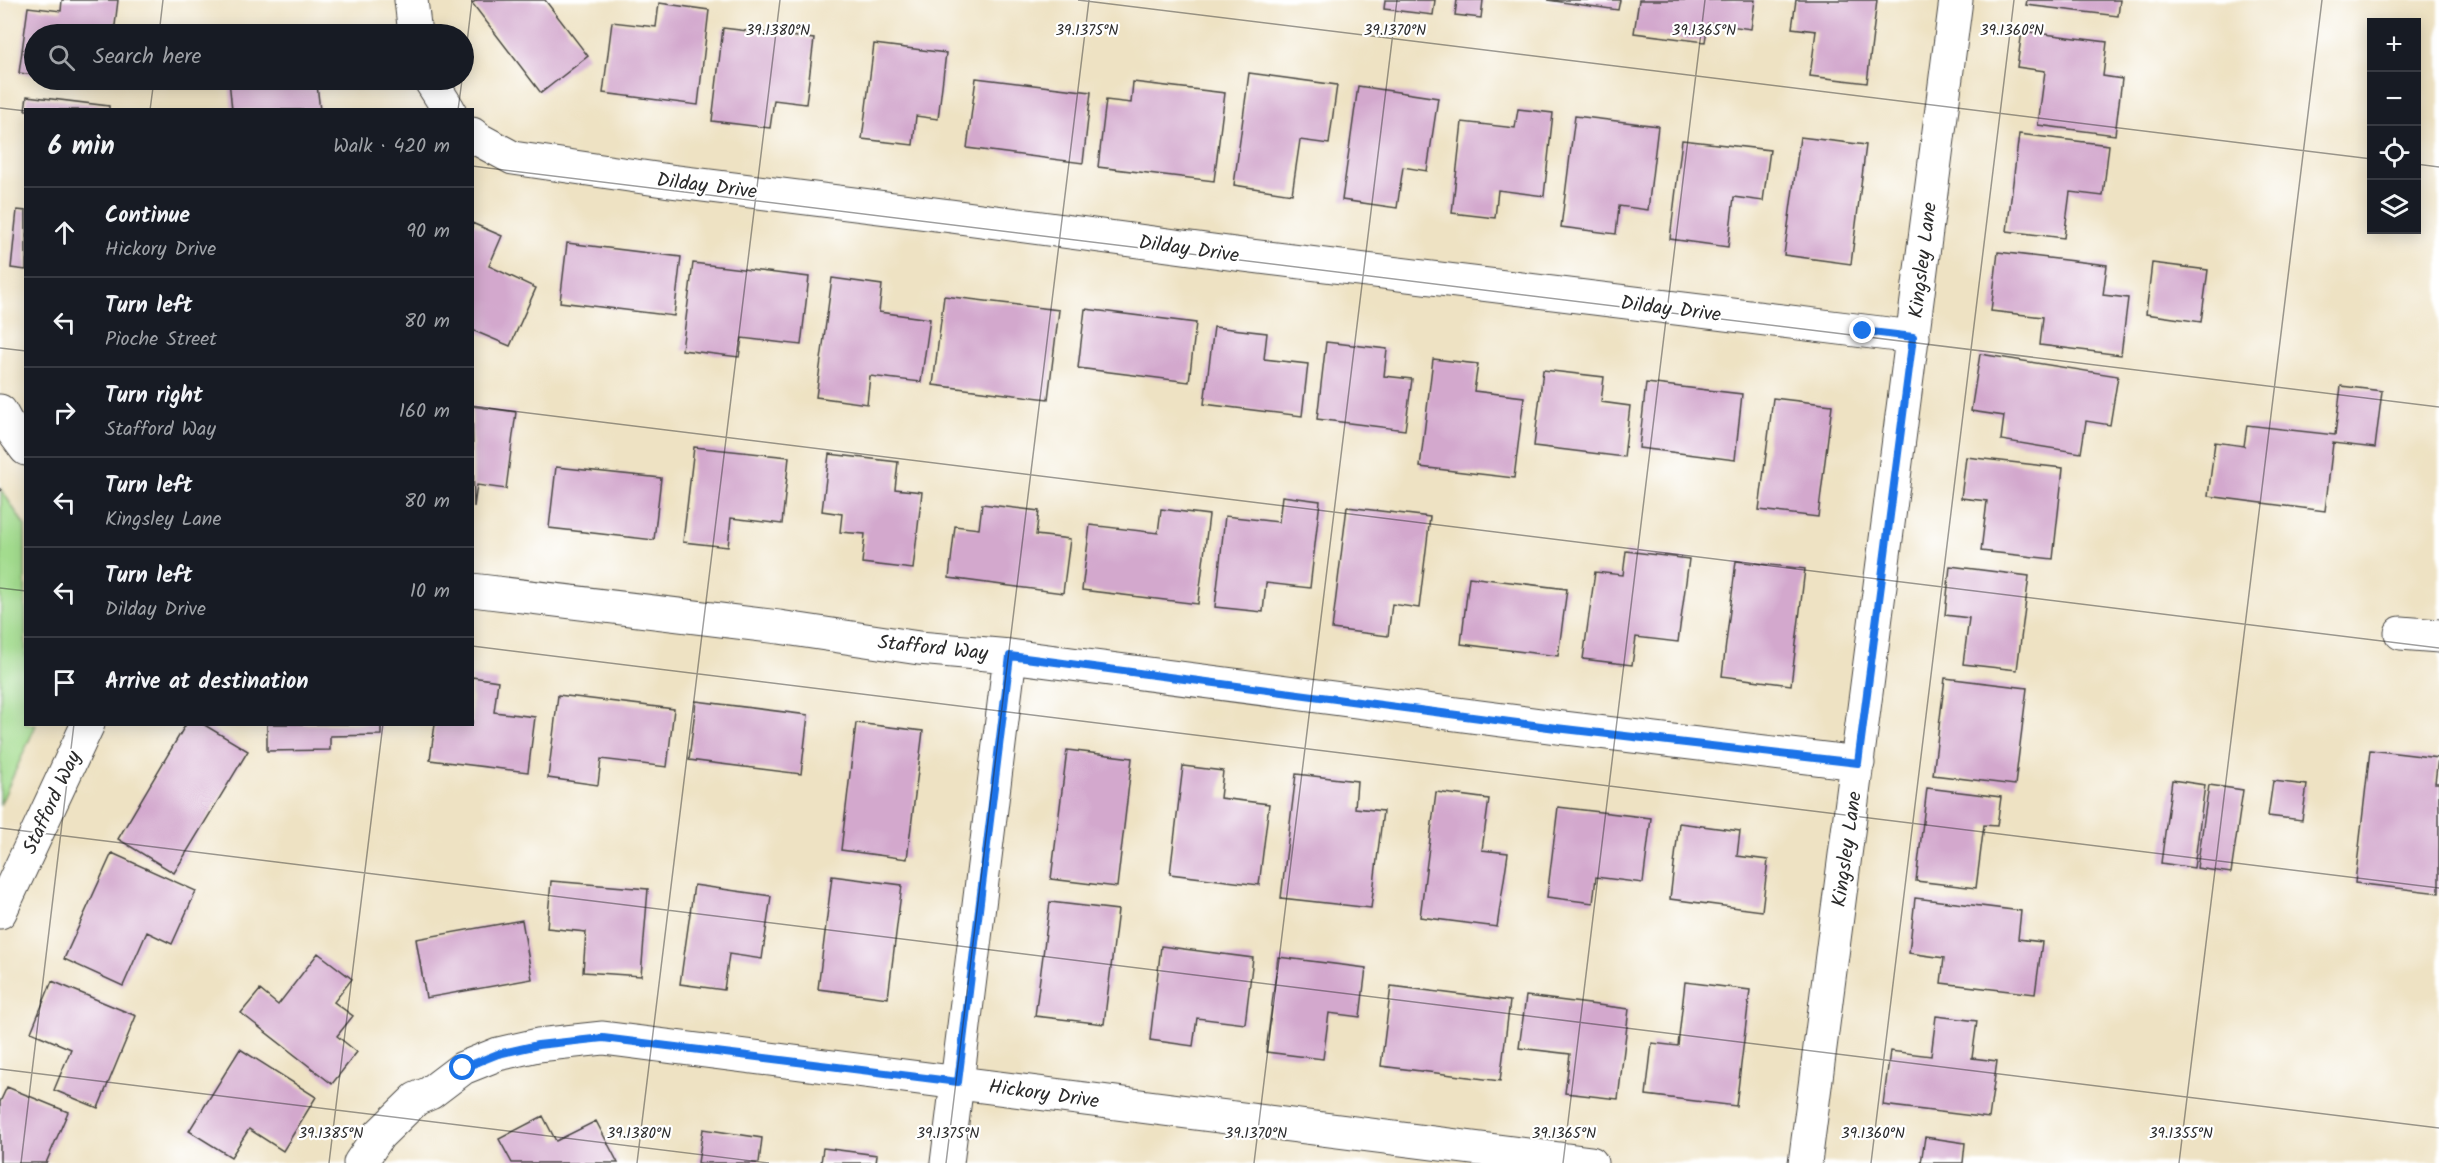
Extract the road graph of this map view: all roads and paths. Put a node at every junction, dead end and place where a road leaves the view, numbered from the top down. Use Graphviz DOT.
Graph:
graph roads {
  1 [pos="411,0"];
  2 [pos="1956,0"];
  3 [pos="414,24"];
  4 [pos="474,136"];
  5 [pos="1913,337"];
  6 [pos="0,411"];
  7 [pos="24,446"];
  8 [pos="474,590"];
  9 [pos="2401,633"];
  10 [pos="2439,636"];
  11 [pos="1010,656"];
  12 [pos="87,726"];
  13 [pos="1858,763"];
  14 [pos="0,912"];
  15 [pos="958,1082"];
  16 [pos="360,1163"];
  17 [pos="947,1163"];
  18 [pos="1591,1163"];
  19 [pos="1805,1163"];
  1 -- 3 [label="street"];
  2 -- 5 [label="street, Kingsley Lane"];
  4 -- 5 [label="street, Dilday Drive"];
  5 -- 13 [label="street, Kingsley Lane"];
  6 -- 7 [label="street"];
  8 -- 11 [label="street, Stafford Way"];
  9 -- 10 [label="street"];
  11 -- 13 [label="street, Stafford Way"];
  11 -- 15 [label="street"];
  12 -- 14 [label="street, Stafford Way"];
  13 -- 19 [label="street, Kingsley Lane"];
  15 -- 16 [label="street, Hickory Drive"];
  15 -- 17 [label="street"];
  15 -- 18 [label="street, Hickory Drive"];
}
